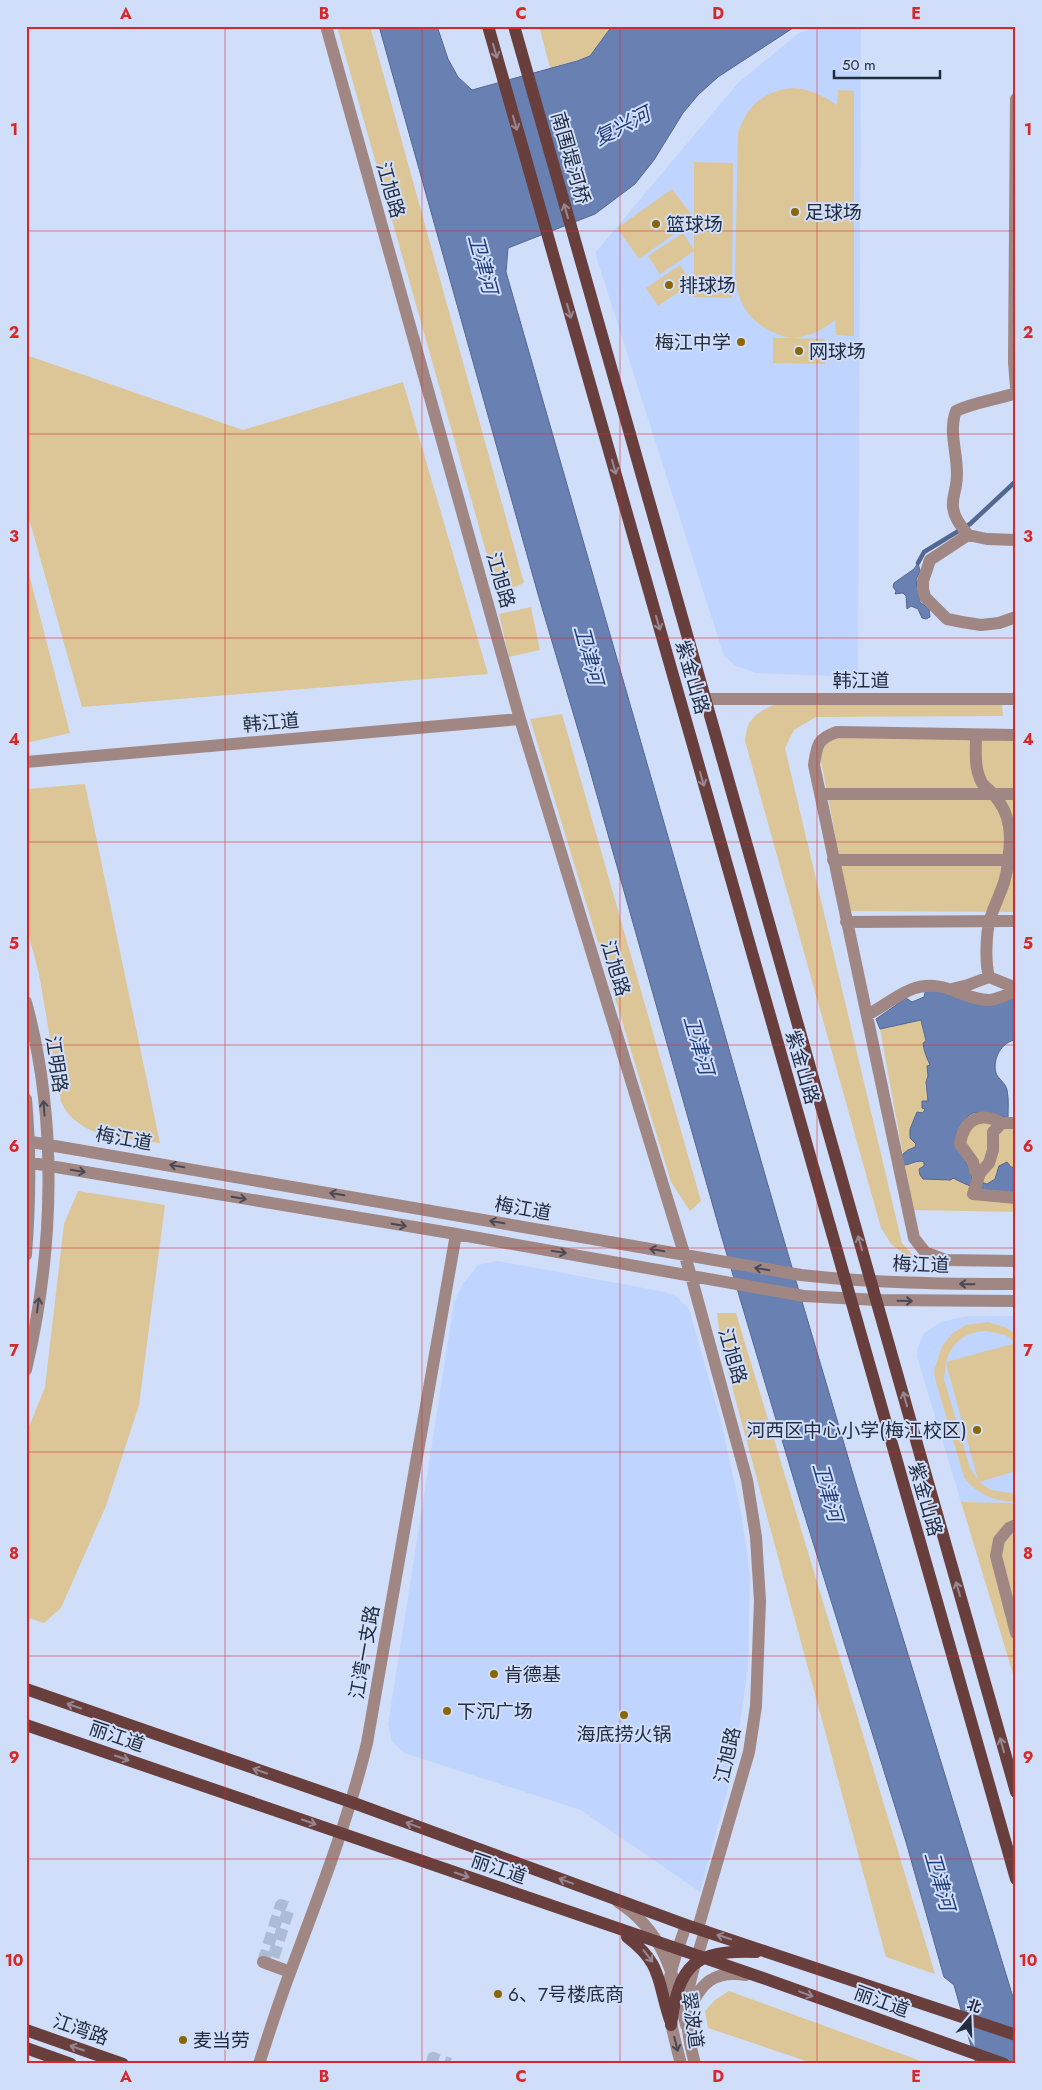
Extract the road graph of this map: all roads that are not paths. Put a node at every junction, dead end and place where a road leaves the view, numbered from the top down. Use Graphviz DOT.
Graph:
graph roads {
  1 [pos="326,26"];
  2 [pos="488,26"];
  3 [pos="514,26"];
  4 [pos="1016,99"];
  5 [pos="580,258"];
  6 [pos="1015,267"];
  7 [pos="1016,387"];
  8 [pos="1016,392"];
  9 [pos="964,530"];
  10 [pos="1016,540"];
  11 [pos="1016,617"];
  12 [pos="706,699"];
  13 [pos="1016,699"];
  14 [pos="520,719"];
  15 [pos="976,735"];
  16 [pos="1016,735"];
  17 [pos="26,762"];
  18 [pos="821,794"];
  19 [pos="994,794"];
  20 [pos="1016,794"];
  21 [pos="833,860"];
  22 [pos="1012,860"];
  23 [pos="990,921"];
  24 [pos="1016,921"];
  25 [pos="846,922"];
  26 [pos="990,976"];
  27 [pos="952,988"];
  28 [pos="1016,990"];
  29 [pos="26,1002"];
  30 [pos="867,1015"];
  31 [pos="26,1099"];
  32 [pos="1002,1123"];
  33 [pos="1016,1123"];
  34 [pos="28,1141"];
  35 [pos="47,1144"];
  36 [pos="28,1163"];
  37 [pos="47,1166"];
  38 [pos="978,1181"];
  39 [pos="1016,1198"];
  40 [pos="456,1234"];
  41 [pos="26,1255"];
  42 [pos="685,1255"];
  43 [pos="1016,1261"];
  44 [pos="691,1276"];
  45 [pos="844,1280"];
  46 [pos="870,1280"];
  47 [pos="1016,1284"];
  48 [pos="850,1299"];
  49 [pos="877,1300"];
  50 [pos="1016,1301"];
  51 [pos="26,1370"];
  52 [pos="1016,1525"];
  53 [pos="1015,1629"];
  54 [pos="26,1689"];
  55 [pos="26,1725"];
  56 [pos="1016,1792"];
  57 [pos="351,1802"];
  58 [pos="341,1833"];
  59 [pos="1016,1879"];
  60 [pos="612,1898"];
  61 [pos="610,1926"];
  62 [pos="696,1928"];
  63 [pos="660,1944"];
  64 [pos="677,1950"];
  65 [pos="771,1953"];
  66 [pos="698,1959"];
  67 [pos="263,1962"];
  68 [pos="672,1971"];
  69 [pos="290,1972"];
  70 [pos="760,1977"];
  71 [pos="677,1988"];
  72 [pos="671,2024"];
  73 [pos="686,2025"];
  74 [pos="26,2030"];
  75 [pos="1016,2036"];
  76 [pos="26,2048"];
  77 [pos="71,2064"];
  78 [pos="123,2064"];
  79 [pos="259,2064"];
  80 [pos="681,2064"];
  81 [pos="695,2064"];
  82 [pos="1004,2064"];
  1 -- 14 [label="street, 江旭路"];
  2 -- 45 [label="main road, 紫金山路, one-way"];
  5 -- 3 [label="main road, 南围堤河桥, one-way"];
  4 -- 6 [label="street"];
  5 -- 12 [label="main road, 紫金山路"];
  6 -- 7 [label="street"];
  8 -- 9 [label="street"];
  9 -- 10 [label="street"];
  9 -- 11 [label="street"];
  12 -- 13 [label="street, 韩江道"];
  46 -- 12 [label="main road, 紫金山路, one-way"];
  14 -- 17 [label="street, 韩江道"];
  14 -- 42 [label="street, 江旭路"];
  15 -- 16 [label="street"];
  15 -- 18 [label="street"];
  15 -- 19 [label="street"];
  18 -- 19 [label="street"];
  18 -- 21 [label="street"];
  19 -- 20 [label="street"];
  19 -- 22 [label="street"];
  21 -- 22 [label="street"];
  21 -- 25 [label="street"];
  22 -- 23 [label="street"];
  23 -- 24 [label="street"];
  23 -- 25 [label="street"];
  23 -- 26 [label="street"];
  25 -- 30 [label="street"];
  26 -- 27 [label="street"];
  26 -- 28 [label="street"];
  27 -- 28 [label="street"];
  27 -- 30 [label="street"];
  35 -- 29 [label="street, 江明路, one-way"];
  30 -- 43 [label="street"];
  31 -- 34 [label="street, 江明路"];
  32 -- 33 [label="street"];
  32 -- 38 [label="street"];
  32 -- 38 [label="street"];
  34 -- 35 [label="street, 梅江道"];
  34 -- 36 [label="street, 江明路"];
  35 -- 37 [label="street, 江明路"];
  42 -- 35 [label="street, 梅江道, one-way"];
  36 -- 37 [label="street, 梅江道"];
  36 -- 41 [label="street, 江明路"];
  37 -- 40 [label="street, 梅江道, one-way"];
  51 -- 37 [label="street, 江明路, one-way"];
  38 -- 39 [label="street"];
  40 -- 44 [label="street, 梅江道, one-way"];
  40 -- 57 [label="street, 江湾一支路"];
  42 -- 44 [label="street, 江旭路"];
  45 -- 42 [label="street, 梅江道, one-way"];
  44 -- 48 [label="street, 梅江道"];
  44 -- 62 [label="street, 江旭路"];
  45 -- 46 [label="street, 梅江道"];
  45 -- 48 [label="main road, 紫金山路"];
  47 -- 46 [label="street, 梅江道, one-way"];
  46 -- 49 [label="main road, 紫金山路"];
  48 -- 49 [label="street, 梅江道"];
  48 -- 59 [label="main road, 紫金山路"];
  49 -- 50 [label="street, 梅江道, one-way"];
  56 -- 49 [label="main road, 紫金山路, one-way"];
  52 -- 53 [label="street"];
  57 -- 54 [label="main road, 丽江道, one-way"];
  55 -- 58 [label="main road, 丽江道, one-way"];
  57 -- 58 [label="street, 江湾一支路"];
  60 -- 57 [label="main road, 丽江道, one-way"];
  58 -- 61 [label="main road, 丽江道, one-way"];
  58 -- 69 [label="street, 江湾一支路"];
  60 -- 62 [label="main road, 丽江道"];
  60 -- 63 [label="street"];
  61 -- 63 [label="main road, 丽江道"];
  61 -- 72 [label="main road, one-way"];
  62 -- 64 [label="street, 翠波道"];
  65 -- 62 [label="main road, 丽江道, one-way"];
  62 -- 66 [label="street, 翠波道"];
  63 -- 64 [label="main road, 丽江道"];
  63 -- 68 [label="street"];
  64 -- 66 [label="main road, 丽江道"];
  64 -- 68 [label="street, 翠波道"];
  65 -- 66 [label="main road"];
  65 -- 75 [label="main road, 丽江道"];
  66 -- 70 [label="main road, 丽江道"];
  66 -- 71 [label="main road"];
  66 -- 73 [label="street, 翠波道"];
  67 -- 69 [label="street"];
  68 -- 71 [label="street"];
  68 -- 72 [label="street, 翠波道"];
  69 -- 79 [label="street, 江湾一支路"];
  70 -- 73 [label="street"];
  70 -- 82 [label="main road, 丽江道, one-way"];
  71 -- 72 [label="main road"];
  71 -- 73 [label="street"];
  72 -- 80 [label="street, 翠波道, one-way"];
  73 -- 81 [label="street, 翠波道"];
  78 -- 74 [label="main road, 江湾路, one-way"];
  76 -- 77 [label="main road, 江湾路"];
}
